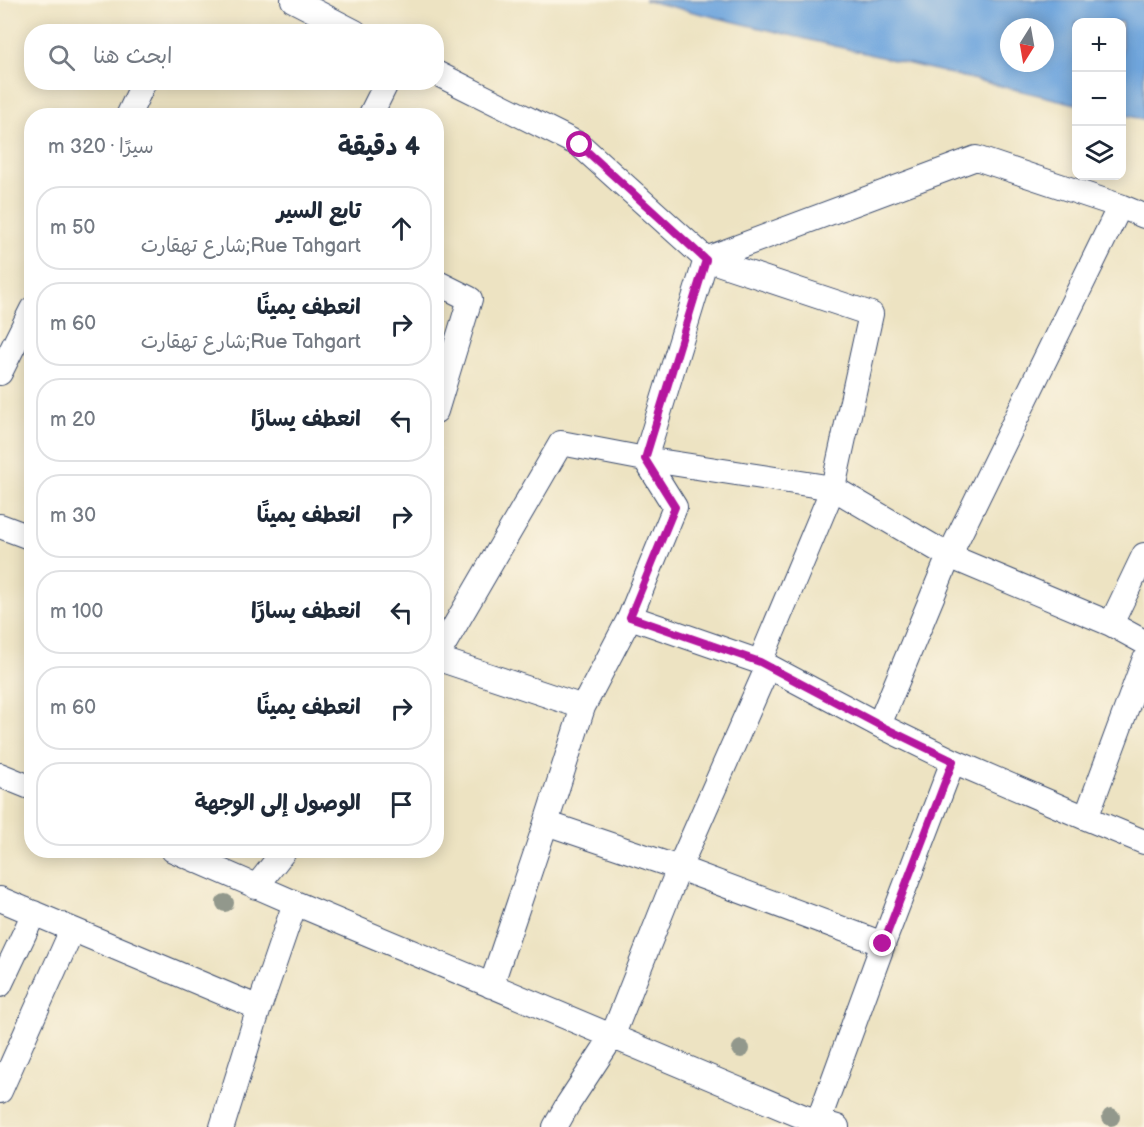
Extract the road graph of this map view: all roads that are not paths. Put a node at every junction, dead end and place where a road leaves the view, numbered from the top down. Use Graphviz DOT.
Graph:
graph roads {
  1 [pos="293,0"];
  2 [pos="340,24"];
  3 [pos="444,77"];
  4 [pos="140,90"];
  5 [pos="383,90"];
  6 [pos="132,108"];
  7 [pos="374,108"];
  8 [pos="1120,206"];
  9 [pos="1144,216"];
  10 [pos="706,260"];
  11 [pos="444,286"];
  12 [pos="24,325"];
  13 [pos="0,373"];
  14 [pos="444,384"];
  15 [pos="645,459"];
  16 [pos="833,488"];
  17 [pos="0,526"];
  18 [pos="24,535"];
  19 [pos="1144,555"];
  20 [pos="950,556"];
  21 [pos="630,617"];
  22 [pos="1111,624"];
  23 [pos="1144,642"];
  24 [pos="444,644"];
  25 [pos="444,661"];
  26 [pos="1144,661"];
  27 [pos="764,664"];
  28 [pos="583,707"];
  29 [pos="879,725"];
  30 [pos="953,761"];
  31 [pos="0,775"];
  32 [pos="24,785"];
  33 [pos="1086,818"];
  34 [pos="546,823"];
  35 [pos="1144,842"];
  36 [pos="191,858"];
  37 [pos="279,858"];
  38 [pos="679,868"];
  39 [pos="256,887"];
  40 [pos="0,899"];
  41 [pos="295,903"];
  42 [pos="34,914"];
  43 [pos="72,930"];
  44 [pos="883,944"];
  45 [pos="1,983"];
  46 [pos="490,986"];
  47 [pos="259,1008"];
  48 [pos="612,1037"];
  49 [pos="0,1090"];
  50 [pos="815,1123"];
  51 [pos="222,1127"];
  52 [pos="555,1127"];
  1 -- 2 [label="street"];
  3 -- 10 [label="street"];
  4 -- 6 [label="street"];
  5 -- 7 [label="street"];
  8 -- 9 [label="street"];
  8 -- 10 [label="street"];
  8 -- 20 [label="street"];
  10 -- 15 [label="street"];
  10 -- 16 [label="street"];
  11 -- 14 [label="street"];
  12 -- 13 [label="street"];
  15 -- 16 [label="street"];
  15 -- 21 [label="street"];
  15 -- 24 [label="street"];
  16 -- 20 [label="street"];
  16 -- 27 [label="street"];
  17 -- 18 [label="street"];
  19 -- 22 [label="street"];
  20 -- 22 [label="street"];
  20 -- 29 [label="street"];
  21 -- 27 [label="street"];
  21 -- 28 [label="street"];
  22 -- 23 [label="street"];
  25 -- 28 [label="street"];
  26 -- 33 [label="street"];
  27 -- 29 [label="street"];
  27 -- 38 [label="street"];
  28 -- 34 [label="street"];
  29 -- 30 [label="street"];
  30 -- 33 [label="street"];
  30 -- 44 [label="street"];
  31 -- 32 [label="street"];
  33 -- 35 [label="street"];
  34 -- 38 [label="street"];
  34 -- 46 [label="street"];
  36 -- 39 [label="street"];
  37 -- 39 [label="street"];
  38 -- 44 [label="street"];
  38 -- 48 [label="street"];
  39 -- 41 [label="street"];
  40 -- 42 [label="street"];
  41 -- 46 [label="street"];
  41 -- 47 [label="street"];
  42 -- 43 [label="street"];
  42 -- 45 [label="street"];
  43 -- 47 [label="street"];
  43 -- 49 [label="street"];
  44 -- 50 [label="street"];
  46 -- 48 [label="street"];
  47 -- 51 [label="street"];
  48 -- 50 [label="street"];
  48 -- 52 [label="street"];
}
